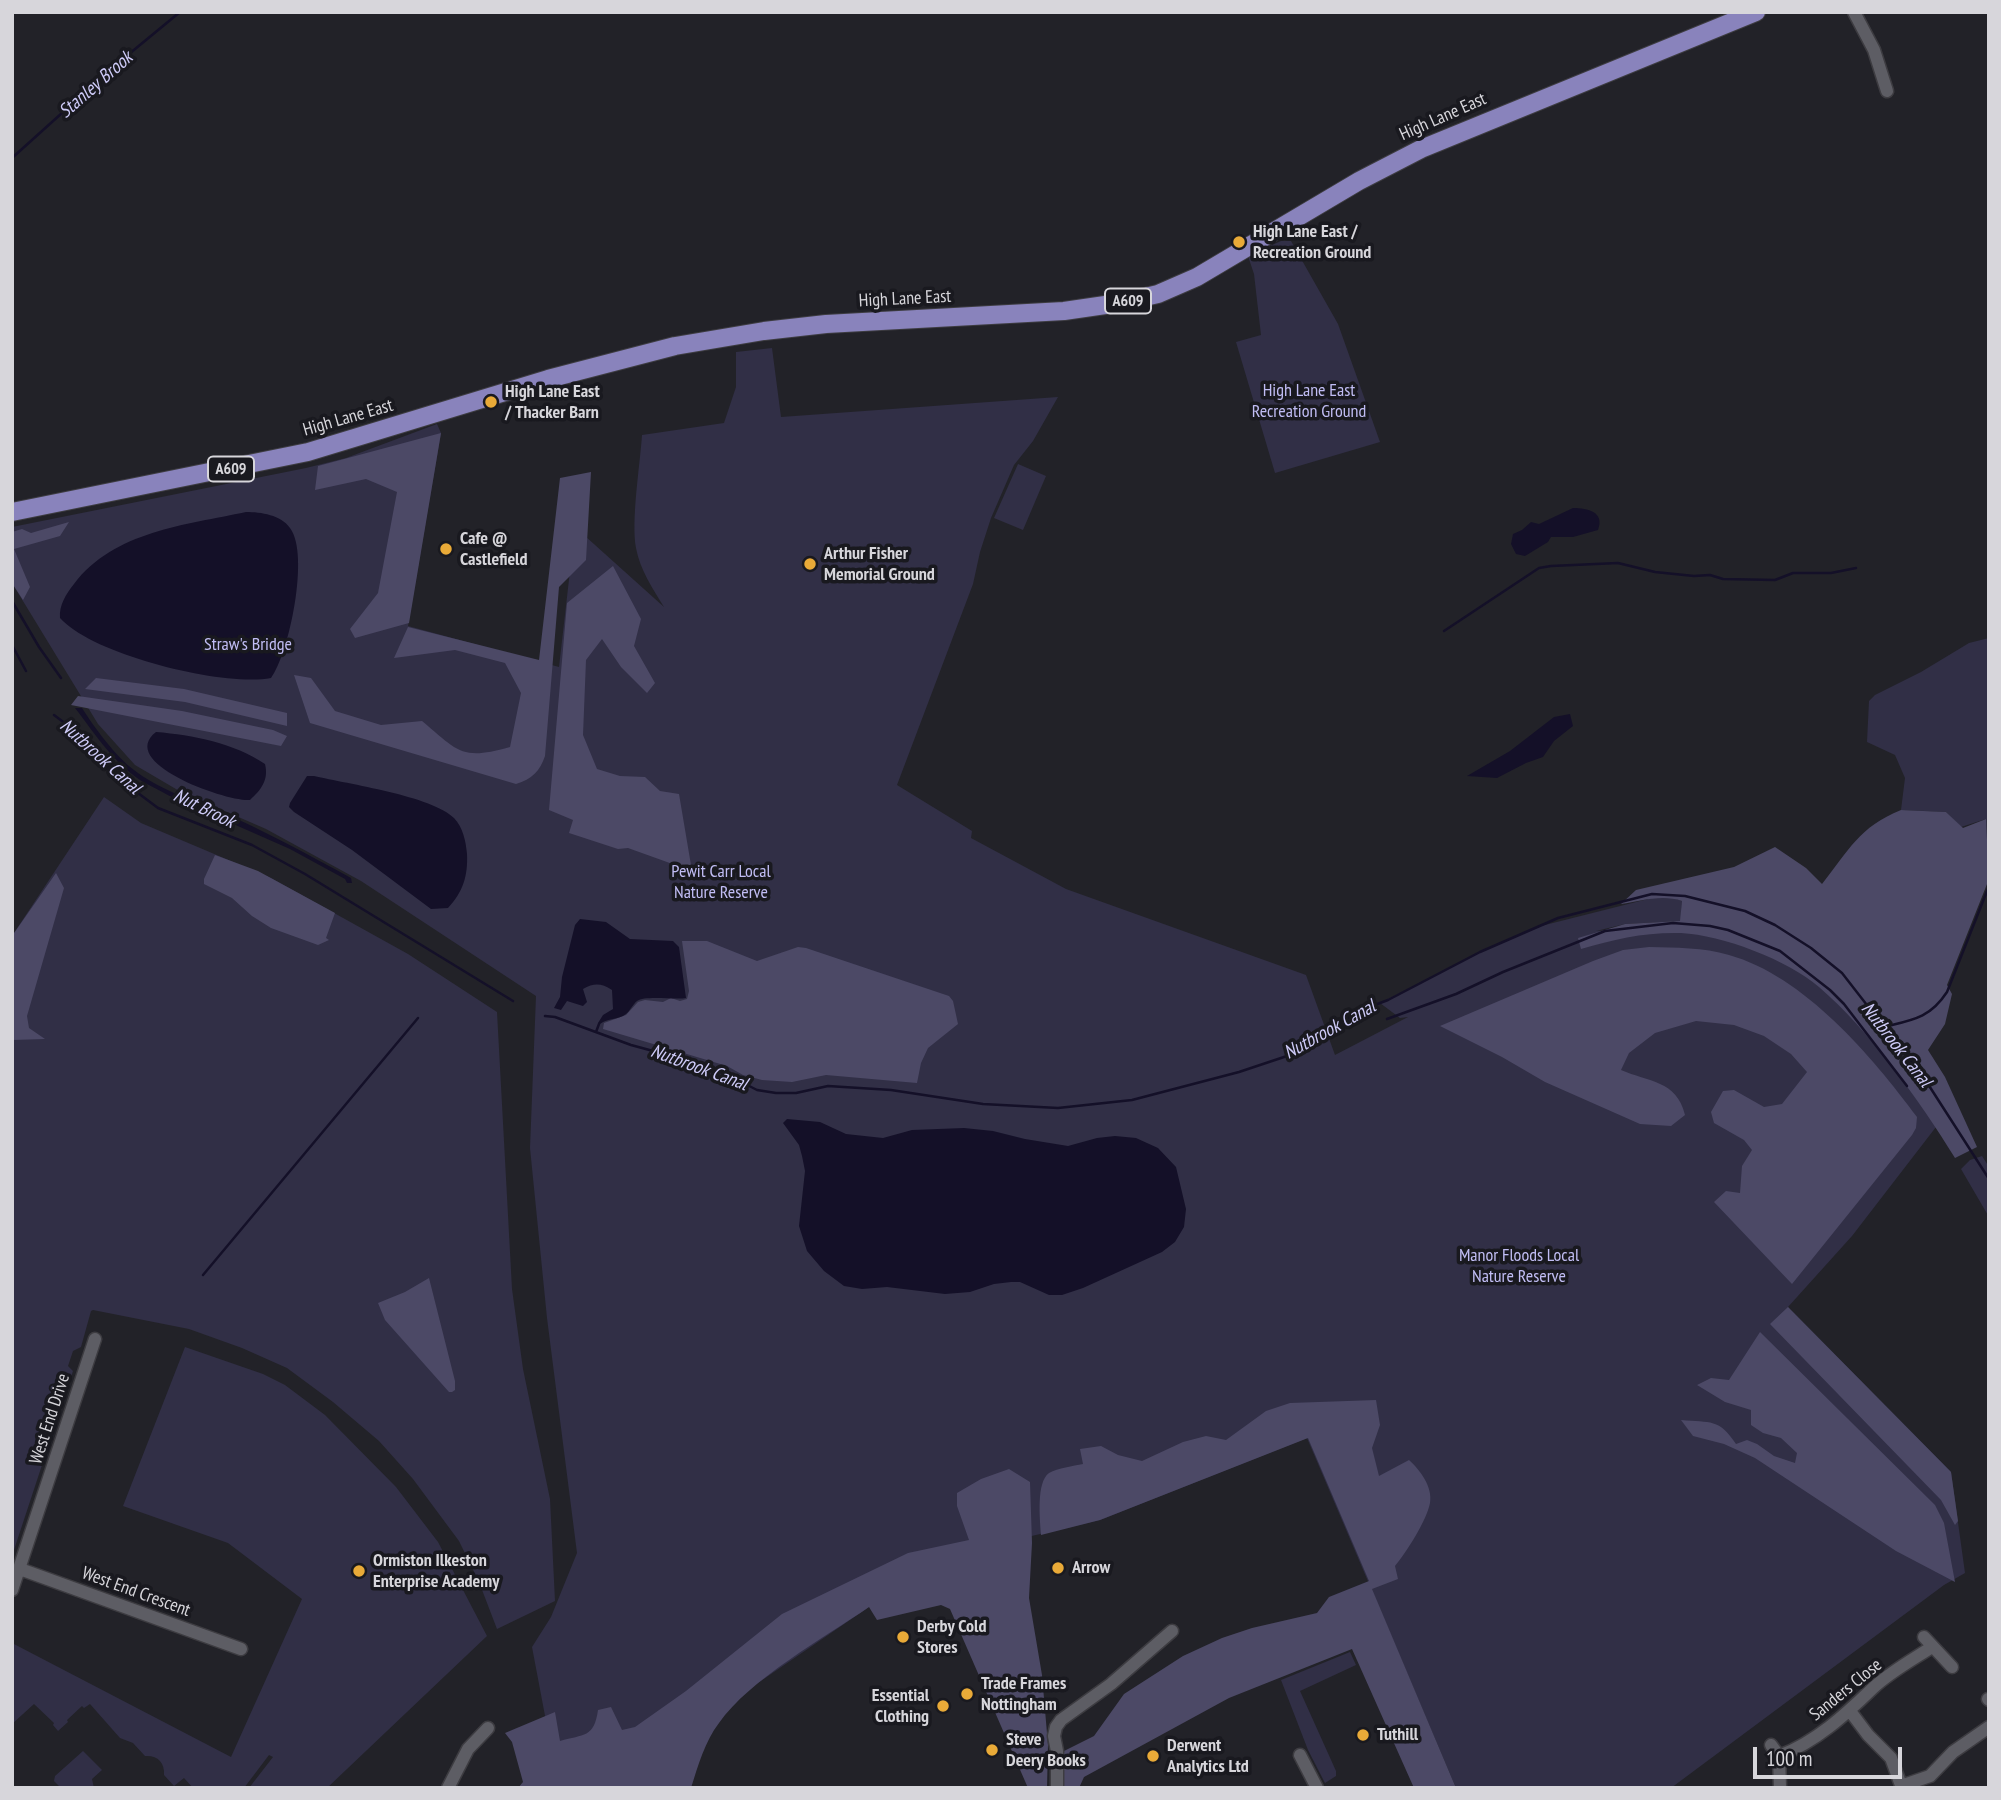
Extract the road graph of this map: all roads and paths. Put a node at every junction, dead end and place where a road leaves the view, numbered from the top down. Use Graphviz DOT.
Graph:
graph roads {
  1 [pos="1756,12"];
  2 [pos="1854,12"];
  3 [pos="1887,91"];
  4 [pos="12,512"];
  5 [pos="95,1339"];
  6 [pos="20,1569"];
  7 [pos="12,1590"];
  8 [pos="1172,1632"];
  9 [pos="241,1649"];
  10 [pos="1952,1667"];
  11 [pos="1850,1711"];
  12 [pos="1989,1727"];
  13 [pos="488,1728"];
  14 [pos="463,1732"];
  15 [pos="473,1742"];
  16 [pos="1300,1755"];
  17 [pos="452,1786"];
  18 [pos="1780,1787"];
  19 [pos="1901,1787"];
  20 [pos="1056,1788"];
  21 [pos="1317,1788"];
  1 -- 4 [label="main road, High Lane East / A609"];
  2 -- 3 [label="street"];
  5 -- 6 [label="street, West End Drive"];
  6 -- 7 [label="street, West End Drive"];
  6 -- 9 [label="street, West End Crescent"];
  8 -- 20 [label="street"];
  10 -- 11 [label="street, Sanders Close"];
  11 -- 18 [label="street, Sanders Close"];
  11 -- 19 [label="street"];
  12 -- 19 [label="street"];
  13 -- 15 [label="street"];
  14 -- 15 [label="street"];
  15 -- 17 [label="street"];
  16 -- 21 [label="street"];
}
